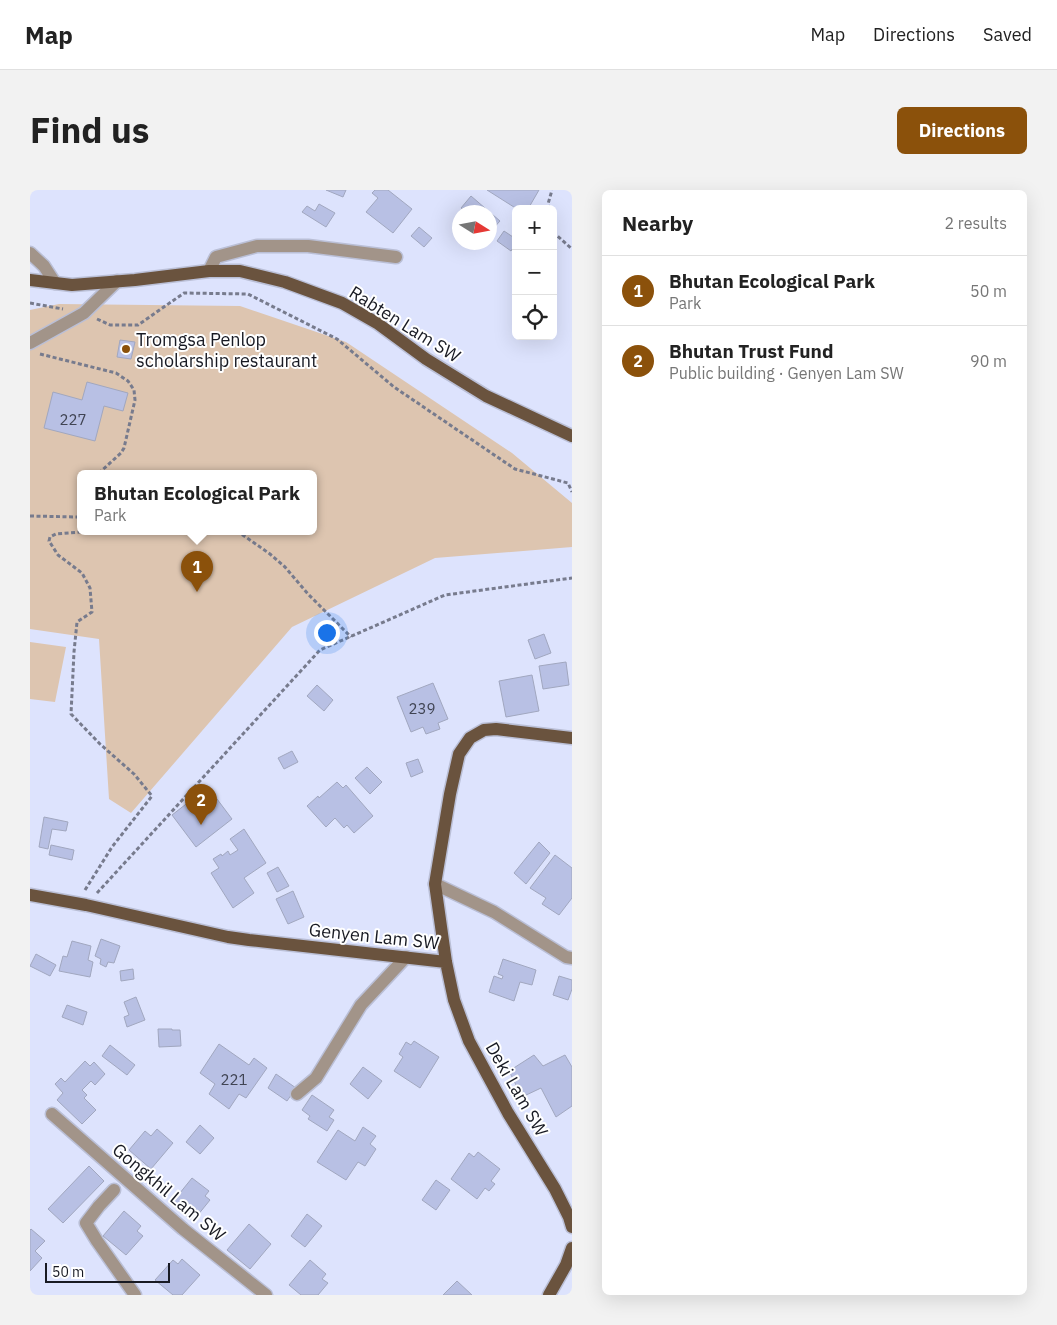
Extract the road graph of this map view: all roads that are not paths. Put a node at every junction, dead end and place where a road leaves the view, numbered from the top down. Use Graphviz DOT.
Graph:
graph roads {
  1 [pos="30,253"];
  2 [pos="396,257"];
  3 [pos="208,271"];
  4 [pos="30,280"];
  5 [pos="117,281"];
  6 [pos="55,283"];
  7 [pos="32,348"];
  8 [pos="572,436"];
  9 [pos="572,738"];
  10 [pos="435,884"];
  11 [pos="30,895"];
  12 [pos="406,957"];
  13 [pos="572,958"];
  14 [pos="446,962"];
  15 [pos="297,1094"];
  16 [pos="52,1114"];
  17 [pos="114,1190"];
  18 [pos="572,1228"];
  19 [pos="571,1253"];
  20 [pos="135,1295"];
  21 [pos="266,1295"];
  22 [pos="549,1295"];
  1 -- 6 [label="street"];
  2 -- 3 [label="street"];
  3 -- 5 [label="main road, Rabten Lam SW"];
  3 -- 8 [label="main road, Rabten Lam SW"];
  4 -- 6 [label="main road, Rabten Lam SW"];
  5 -- 6 [label="main road, Rabten Lam SW"];
  5 -- 7 [label="street"];
  9 -- 10 [label="main road, Genyen Lam SW"];
  10 -- 13 [label="street"];
  10 -- 14 [label="main road, Genyen Lam SW"];
  11 -- 12 [label="main road, Genyen Lam SW"];
  12 -- 14 [label="main road, Genyen Lam SW"];
  12 -- 15 [label="street"];
  14 -- 18 [label="main road, Deki Lam SW"];
  16 -- 21 [label="street, Gongkhil Lam SW"];
  17 -- 20 [label="street"];
  19 -- 22 [label="main road"];
}
